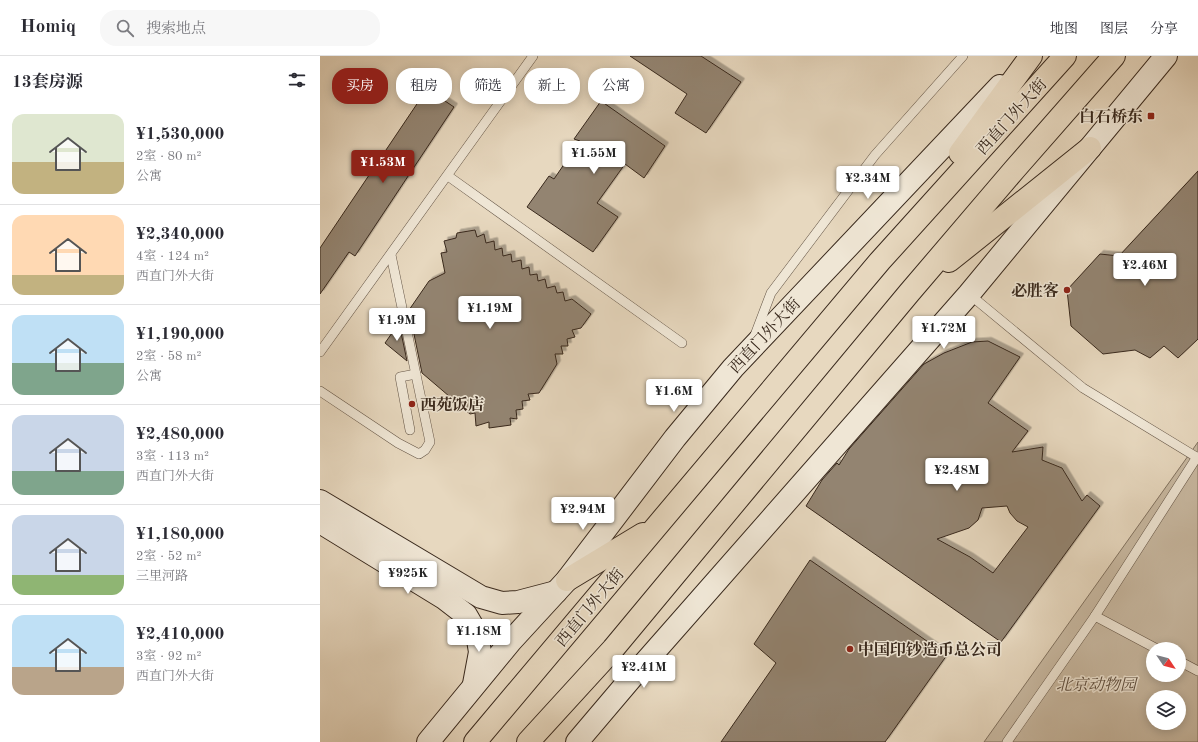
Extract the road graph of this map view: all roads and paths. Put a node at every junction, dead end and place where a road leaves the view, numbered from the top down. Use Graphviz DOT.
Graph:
graph roads {
  1 [pos="533,56"];
  2 [pos="963,56"];
  3 [pos="1030,56"];
  4 [pos="1065,56"];
  5 [pos="1114,56"];
  6 [pos="1166,56"];
  7 [pos="1090,148"];
  8 [pos="448,176"];
  9 [pos="391,255"];
  10 [pos="880,261"];
  11 [pos="909,293"];
  12 [pos="970,294"];
  13 [pos="682,343"];
  14 [pos="750,350"];
  15 [pos="320,352"];
  16 [pos="416,374"];
  17 [pos="320,391"];
  18 [pos="410,430"];
  19 [pos="1198,458"];
  20 [pos="320,501"];
  21 [pos="320,522"];
  22 [pos="659,524"];
  23 [pos="562,586"];
  24 [pos="1095,616"];
  25 [pos="1146,643"];
  26 [pos="1186,665"];
  27 [pos="1198,671"];
  28 [pos="474,686"];
  29 [pos="428,742"];
  30 [pos="475,742"];
  31 [pos="528,742"];
  32 [pos="577,742"];
  33 [pos="1006,742"];
  1 -- 8 [label="lane"];
  2 -- 14 [label="lane"];
  3 -- 10 [label="highway"];
  3 -- 14 [label="street, 西直门外大街"];
  4 -- 10 [label="highway, 西直门外大街"];
  5 -- 11 [label="highway"];
  6 -- 7 [label="street"];
  7 -- 11 [label="highway"];
  7 -- 12 [label="street"];
  8 -- 9 [label="lane"];
  8 -- 13 [label="lane"];
  9 -- 15 [label="lane"];
  9 -- 16 [label="lane"];
  10 -- 22 [label="highway, 西直门外大街"];
  11 -- 31 [label="highway"];
  12 -- 19 [label="lane"];
  12 -- 32 [label="street"];
  14 -- 23 [label="street, 西直门外大街"];
  16 -- 17 [label="lane"];
  16 -- 18 [label="lane"];
  19 -- 24 [label="lane"];
  20 -- 23 [label="street"];
  21 -- 28 [label="street"];
  22 -- 23 [label="highway"];
  22 -- 30 [label="highway, 西直门外大街"];
  23 -- 28 [label="street, 西直门外大街"];
  24 -- 25 [label="lane"];
  24 -- 33 [label="lane"];
  26 -- 27 [label="lane"];
  28 -- 29 [label="street, 西直门外大街"];
}
